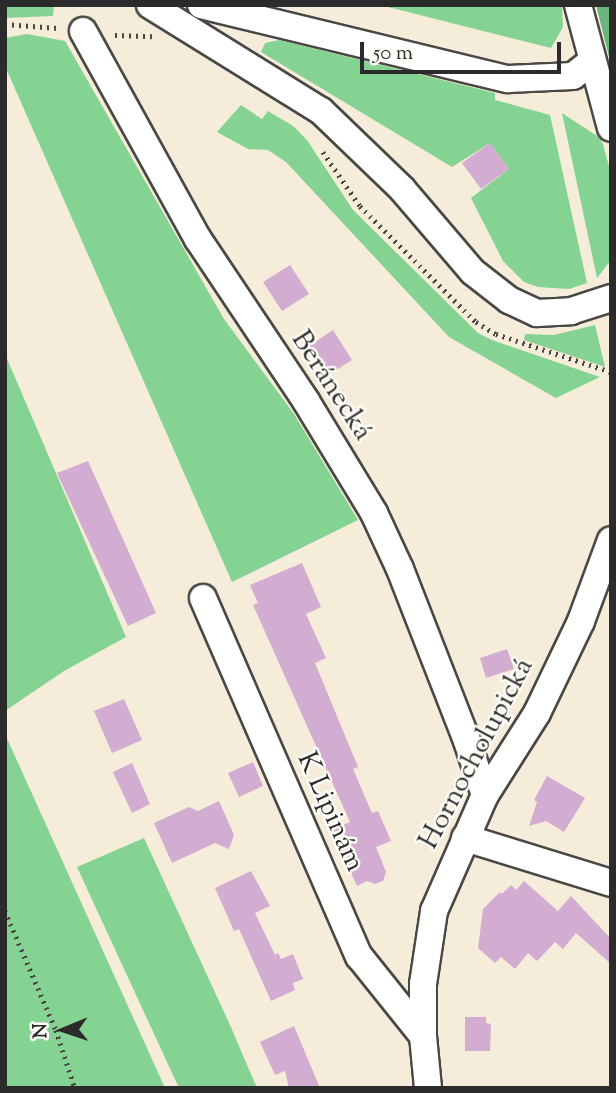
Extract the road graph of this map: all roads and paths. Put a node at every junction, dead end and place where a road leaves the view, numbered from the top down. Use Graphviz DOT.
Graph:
graph roads {
  1 [pos="150,5"];
  2 [pos="201,5"];
  3 [pos="578,5"];
  4 [pos="5,24"];
  5 [pos="83,31"];
  6 [pos="163,35"];
  7 [pos="591,62"];
  8 [pos="611,128"];
  9 [pos="611,298"];
  10 [pos="611,540"];
  11 [pos="203,598"];
  12 [pos="485,795"];
  13 [pos="464,838"];
  14 [pos="611,883"];
  15 [pos="5,911"];
  16 [pos="423,1036"];
  17 [pos="75,1088"];
  18 [pos="428,1088"];
  1 -- 9 [label="street"];
  2 -- 7 [label="street"];
  3 -- 7 [label="street"];
  4 -- 5 [label="path"];
  5 -- 6 [label="path"];
  5 -- 12 [label="street, Beránecká"];
  7 -- 8 [label="street"];
  10 -- 12 [label="street, Hornocholupická"];
  11 -- 16 [label="street, K Lipinám"];
  12 -- 13 [label="street, Hornocholupická"];
  13 -- 14 [label="street"];
  13 -- 16 [label="street, Hornocholupická"];
  15 -- 17 [label="path"];
  16 -- 18 [label="street, Hornocholupická"];
}
